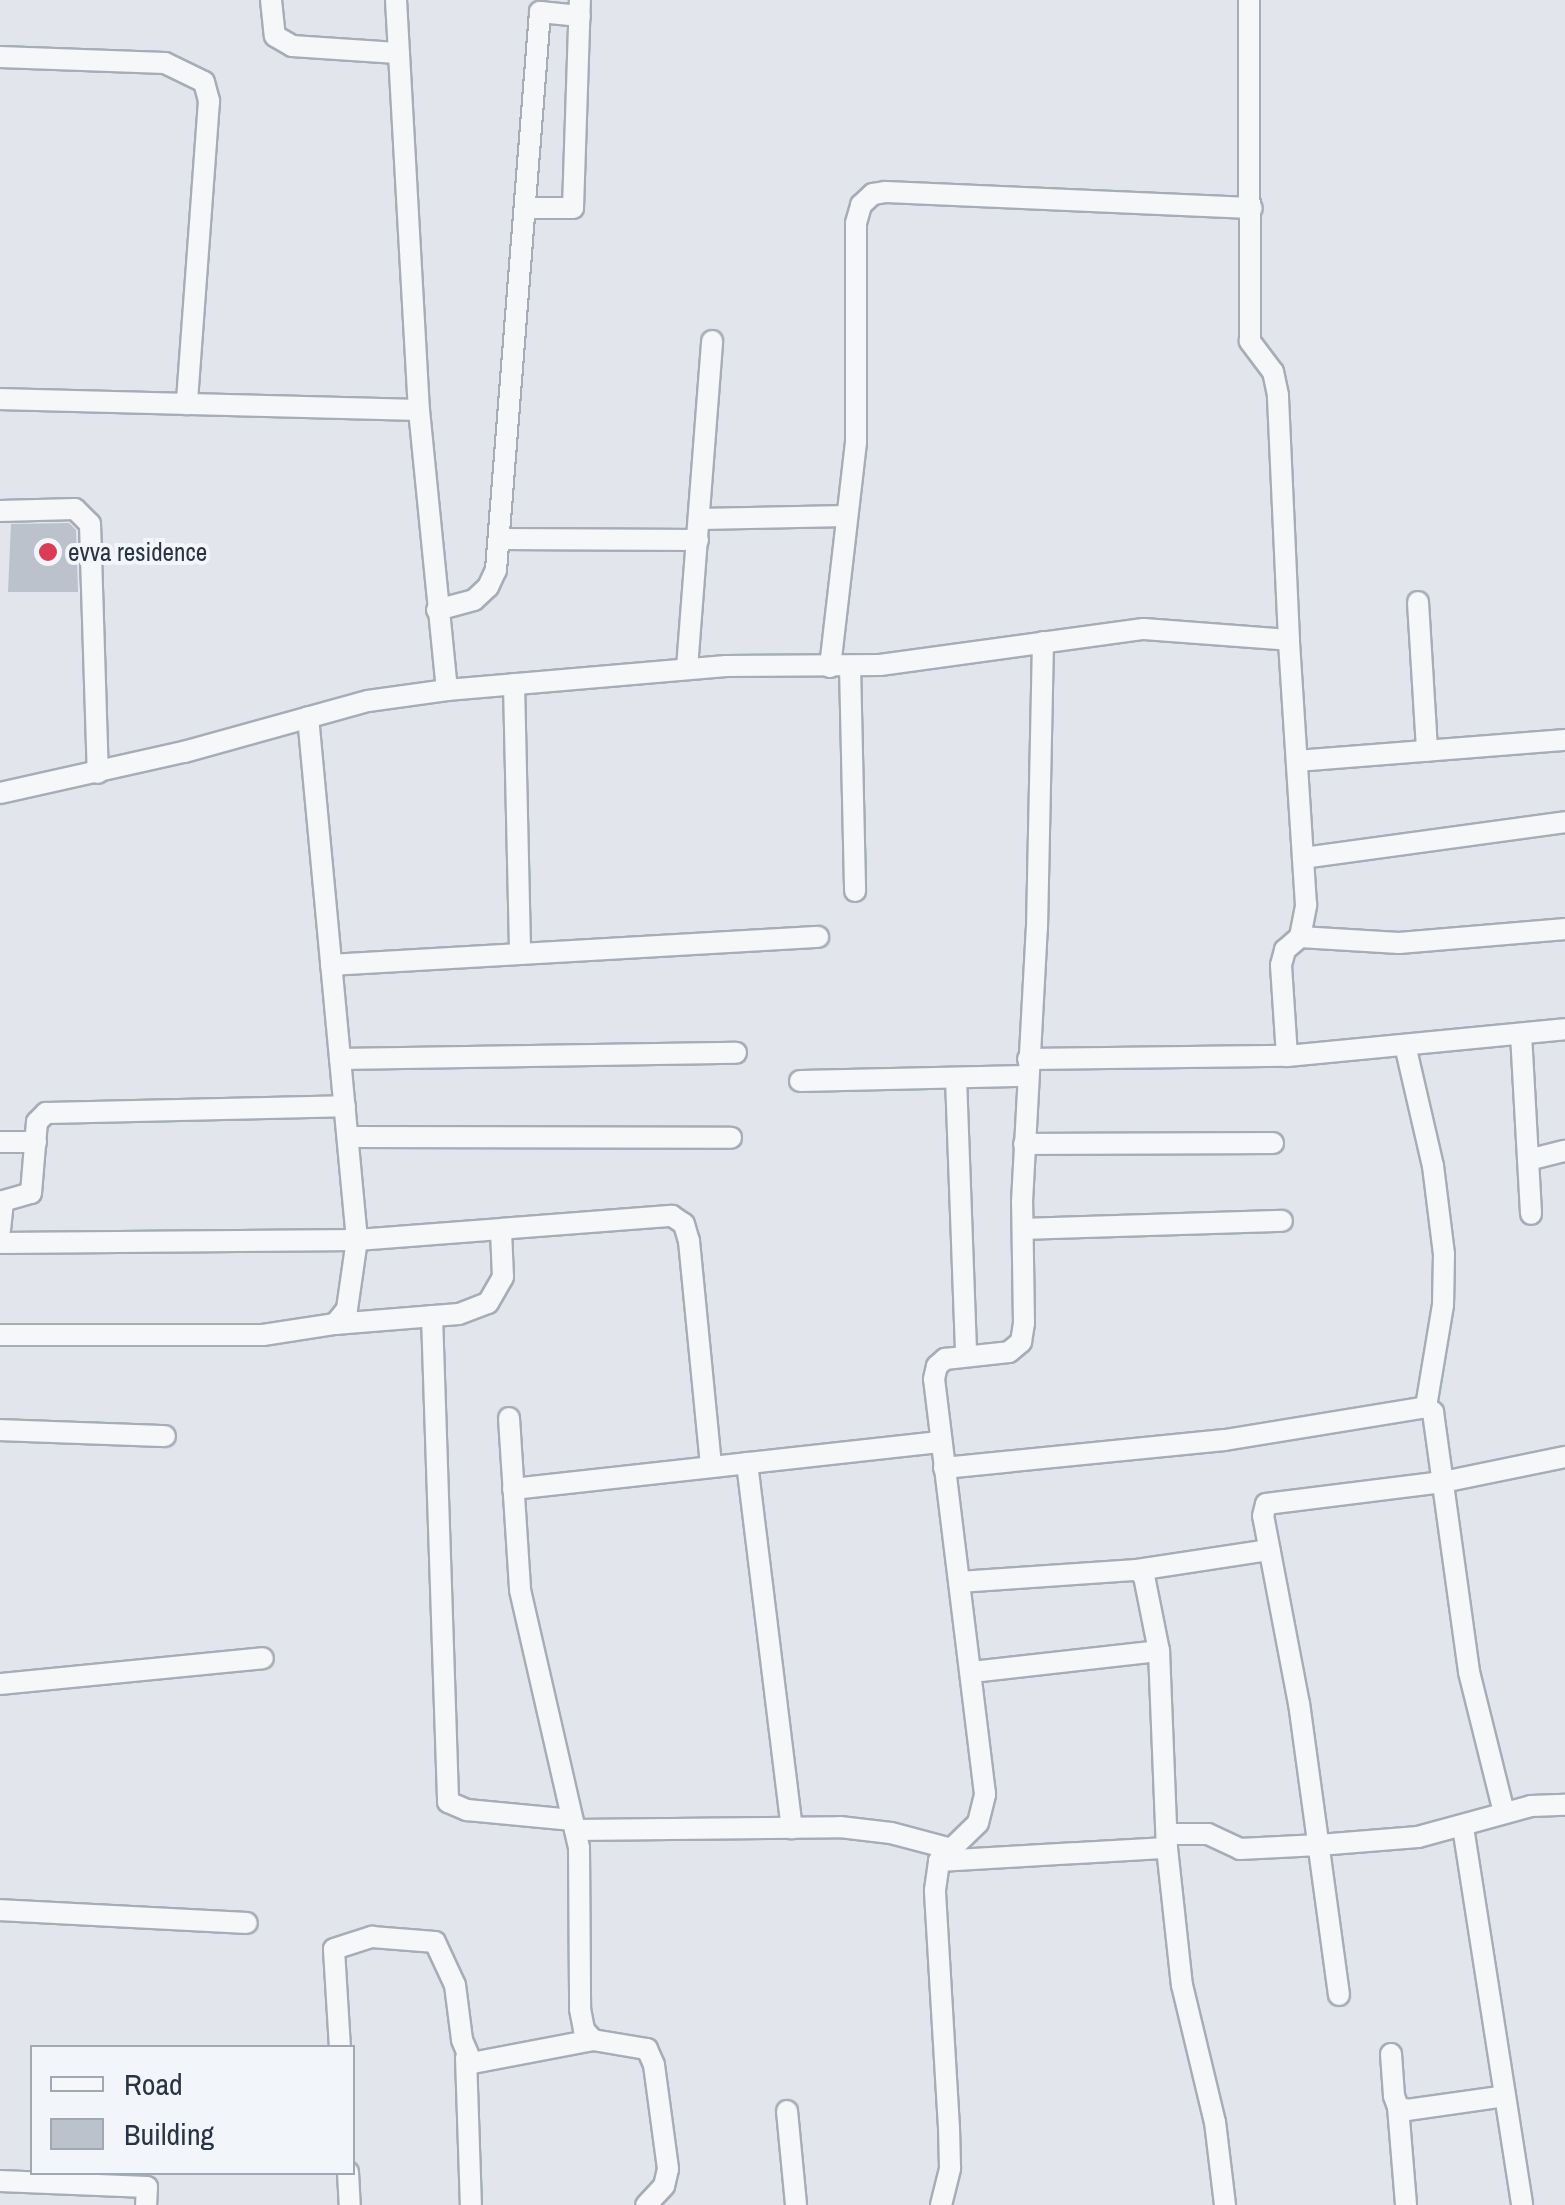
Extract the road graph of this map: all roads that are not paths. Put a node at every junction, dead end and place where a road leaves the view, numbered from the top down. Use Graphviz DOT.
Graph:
graph roads {
  1 [pos="271,0"];
  2 [pos="396,0"];
  3 [pos="1249,0"];
  4 [pos="580,8"];
  5 [pos="397,53"];
  6 [pos="0,57"];
  7 [pos="525,208"];
  8 [pos="1252,208"];
  9 [pos="712,341"];
  10 [pos="0,398"];
  11 [pos="187,404"];
  12 [pos="419,410"];
  13 [pos="0,511"];
  14 [pos="847,516"];
  15 [pos="699,529"];
  16 [pos="501,539"];
  17 [pos="1418,602"];
  18 [pos="437,610"];
  19 [pos="1289,640"];
  20 [pos="1042,642"];
  21 [pos="840,667"];
  22 [pos="686,668"];
  23 [pos="514,684"];
  24 [pos="447,690"];
  25 [pos="308,716"];
  26 [pos="1565,740"];
  27 [pos="1427,751"];
  28 [pos="1296,761"];
  29 [pos="98,773"];
  30 [pos="0,793"];
  31 [pos="1565,822"];
  32 [pos="1303,858"];
  33 [pos="856,891"];
  34 [pos="1565,929"];
  35 [pos="818,937"];
  36 [pos="1300,937"];
  37 [pos="520,954"];
  38 [pos="332,965"];
  39 [pos="1565,1029"];
  40 [pos="1521,1034"];
  41 [pos="1405,1045"];
  42 [pos="736,1052"];
  43 [pos="1287,1056"];
  44 [pos="340,1060"];
  45 [pos="1028,1068"];
  46 [pos="956,1078"];
  47 [pos="800,1081"];
  48 [pos="345,1106"];
  49 [pos="348,1137"];
  50 [pos="731,1138"];
  51 [pos="0,1142"];
  52 [pos="36,1142"];
  53 [pos="1273,1143"];
  54 [pos="1024,1144"];
  55 [pos="1565,1151"];
  56 [pos="1528,1160"];
  57 [pos="1531,1214"];
  58 [pos="1282,1222"];
  59 [pos="1023,1229"];
  60 [pos="0,1230"];
  61 [pos="501,1231"];
  62 [pos="358,1240"];
  63 [pos="0,1242"];
  64 [pos="432,1316"];
  65 [pos="335,1324"];
  66 [pos="0,1335"];
  67 [pos="966,1356"];
  68 [pos="1426,1408"];
  69 [pos="508,1418"];
  70 [pos="0,1430"];
  71 [pos="165,1436"];
  72 [pos="941,1442"];
  73 [pos="1565,1456"];
  74 [pos="747,1463"];
  75 [pos="711,1467"];
  76 [pos="944,1468"];
  77 [pos="1443,1482"];
  78 [pos="513,1489"];
  79 [pos="1270,1550"];
  80 [pos="1137,1570"];
  81 [pos="959,1582"];
  82 [pos="1159,1651"];
  83 [pos="263,1658"];
  84 [pos="972,1672"];
  85 [pos="0,1684"];
  86 [pos="1565,1805"];
  87 [pos="1504,1812"];
  88 [pos="574,1825"];
  89 [pos="792,1828"];
  90 [pos="1463,1828"];
  91 [pos="1167,1841"];
  92 [pos="1319,1845"];
  93 [pos="945,1855"];
  94 [pos="0,1910"];
  95 [pos="246,1924"];
  96 [pos="1339,1995"];
  97 [pos="593,2040"];
  98 [pos="340,2045"];
  99 [pos="1391,2054"];
  100 [pos="466,2057"];
  101 [pos="1505,2096"];
  102 [pos="1398,2107"];
  103 [pos="786,2111"];
  104 [pos="348,2175"];
  105 [pos="0,2182"];
  106 [pos="1522,2204"];
  107 [pos="146,2205"];
  108 [pos="350,2205"];
  109 [pos="471,2205"];
  110 [pos="646,2205"];
  111 [pos="796,2205"];
  112 [pos="941,2205"];
  113 [pos="1225,2205"];
  114 [pos="1406,2205"];
  1 -- 5 [label="street"];
  2 -- 5 [label="street"];
  3 -- 8 [label="street"];
  4 -- 7 [label="street"];
  4 -- 7 [label="street"];
  5 -- 12 [label="street"];
  6 -- 11 [label="street"];
  7 -- 16 [label="street"];
  8 -- 14 [label="street"];
  8 -- 19 [label="street"];
  9 -- 15 [label="street"];
  10 -- 11 [label="street"];
  11 -- 12 [label="street"];
  12 -- 18 [label="street"];
  13 -- 29 [label="street"];
  14 -- 15 [label="street"];
  14 -- 21 [label="street"];
  15 -- 16 [label="street"];
  15 -- 22 [label="street"];
  16 -- 18 [label="street"];
  17 -- 27 [label="street"];
  18 -- 24 [label="street"];
  19 -- 20 [label="street"];
  19 -- 28 [label="street"];
  20 -- 21 [label="street"];
  20 -- 45 [label="street"];
  21 -- 22 [label="street"];
  21 -- 33 [label="street"];
  22 -- 23 [label="street"];
  23 -- 24 [label="street"];
  23 -- 37 [label="street"];
  24 -- 25 [label="street"];
  25 -- 29 [label="street"];
  25 -- 38 [label="street"];
  26 -- 27 [label="street"];
  27 -- 28 [label="street"];
  28 -- 32 [label="street"];
  29 -- 30 [label="street"];
  31 -- 32 [label="street"];
  32 -- 36 [label="street"];
  34 -- 36 [label="street"];
  35 -- 37 [label="street"];
  36 -- 43 [label="street"];
  37 -- 38 [label="street"];
  38 -- 44 [label="street"];
  39 -- 40 [label="street"];
  40 -- 41 [label="street"];
  40 -- 56 [label="street"];
  41 -- 43 [label="street"];
  41 -- 68 [label="street"];
  42 -- 44 [label="street"];
  43 -- 45 [label="street"];
  44 -- 48 [label="street"];
  45 -- 46 [label="street"];
  45 -- 54 [label="street"];
  46 -- 47 [label="street"];
  46 -- 67 [label="street"];
  48 -- 49 [label="street"];
  48 -- 52 [label="street"];
  49 -- 50 [label="street"];
  49 -- 62 [label="street"];
  51 -- 52 [label="street"];
  52 -- 60 [label="street"];
  53 -- 54 [label="street"];
  54 -- 59 [label="street"];
  55 -- 56 [label="street"];
  56 -- 57 [label="street"];
  58 -- 59 [label="street"];
  59 -- 67 [label="street"];
  61 -- 62 [label="street"];
  61 -- 64 [label="street"];
  61 -- 75 [label="street"];
  62 -- 63 [label="street"];
  62 -- 65 [label="street"];
  64 -- 65 [label="street"];
  64 -- 88 [label="street"];
  65 -- 66 [label="street"];
  67 -- 72 [label="street"];
  68 -- 76 [label="street"];
  68 -- 77 [label="street"];
  69 -- 78 [label="street"];
  70 -- 71 [label="street"];
  72 -- 74 [label="street"];
  72 -- 76 [label="street"];
  73 -- 77 [label="street"];
  74 -- 75 [label="street"];
  74 -- 89 [label="street"];
  75 -- 78 [label="street"];
  76 -- 81 [label="street"];
  77 -- 79 [label="street"];
  77 -- 87 [label="street"];
  78 -- 88 [label="street"];
  79 -- 80 [label="street"];
  79 -- 92 [label="street"];
  80 -- 81 [label="street"];
  80 -- 82 [label="street"];
  81 -- 84 [label="street"];
  82 -- 84 [label="street"];
  82 -- 91 [label="street"];
  83 -- 85 [label="street"];
  84 -- 93 [label="street"];
  86 -- 87 [label="street"];
  87 -- 90 [label="street"];
  88 -- 89 [label="street"];
  88 -- 97 [label="street"];
  89 -- 93 [label="street"];
  90 -- 92 [label="street"];
  90 -- 101 [label="street"];
  91 -- 92 [label="street"];
  91 -- 93 [label="street"];
  91 -- 113 [label="street"];
  92 -- 96 [label="street"];
  93 -- 112 [label="street"];
  94 -- 95 [label="street"];
  97 -- 100 [label="street"];
  97 -- 110 [label="street"];
  98 -- 100 [label="street"];
  99 -- 102 [label="street"];
  100 -- 109 [label="street"];
  101 -- 102 [label="street"];
  101 -- 106 [label="street"];
  102 -- 114 [label="street"];
  103 -- 111 [label="street"];
  104 -- 108 [label="street"];
  105 -- 107 [label="street"];
}
